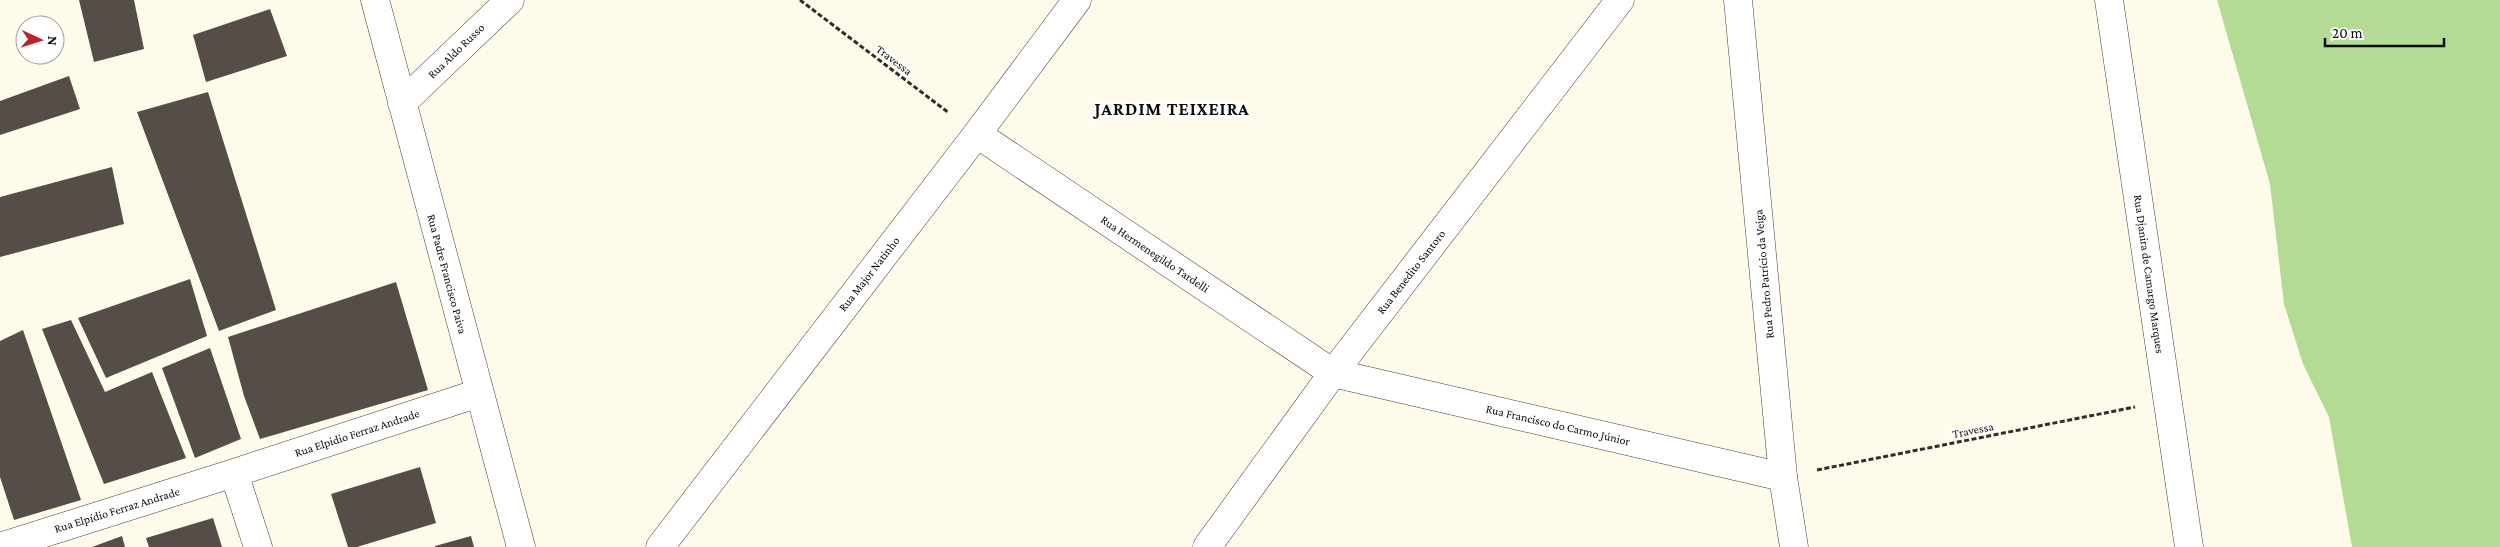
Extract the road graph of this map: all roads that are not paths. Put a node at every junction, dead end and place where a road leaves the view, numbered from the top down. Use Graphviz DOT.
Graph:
graph roads {
  1 [pos="375,0"];
  2 [pos="510,0"];
  3 [pos="1077,0"];
  4 [pos="1620,0"];
  5 [pos="1738,0"];
  6 [pos="2109,0"];
  7 [pos="402,103"];
  8 [pos="977,134"];
  9 [pos="1333,373"];
  10 [pos="479,393"];
  11 [pos="234,473"];
  12 [pos="1783,477"];
  13 [pos="0,547"];
  14 [pos="258,547"];
  15 [pos="521,547"];
  16 [pos="660,547"];
  17 [pos="1207,547"];
  18 [pos="1794,547"];
  19 [pos="2189,547"];
  1 -- 7 [label="street, Rua Padre Francisco Paiva"];
  2 -- 7 [label="street, Rua Aldo Russo"];
  3 -- 8 [label="street, Rua Major Natinho"];
  4 -- 9 [label="street, Rua Benedito Santoro"];
  5 -- 12 [label="street, Rua Pedro Patrício da Veiga"];
  6 -- 19 [label="street, Rua Djanira de Camargo Marques"];
  7 -- 10 [label="street, Rua Padre Francisco Paiva"];
  8 -- 9 [label="street, Rua Hermenegildo Tardelli"];
  8 -- 16 [label="street, Rua Major Natinho"];
  9 -- 12 [label="street, Rua Francisco do Carmo Júnior"];
  9 -- 17 [label="street, Rua Benedito Santoro"];
  10 -- 11 [label="street, Rua Elpidio Ferraz Andrade"];
  10 -- 15 [label="street, Rua Padre Francisco Paiva"];
  11 -- 13 [label="street, Rua Elpídio Ferraz Andrade"];
  11 -- 14 [label="street"];
  12 -- 18 [label="street, Rua Pedro Patrício da Veiga"];
}
